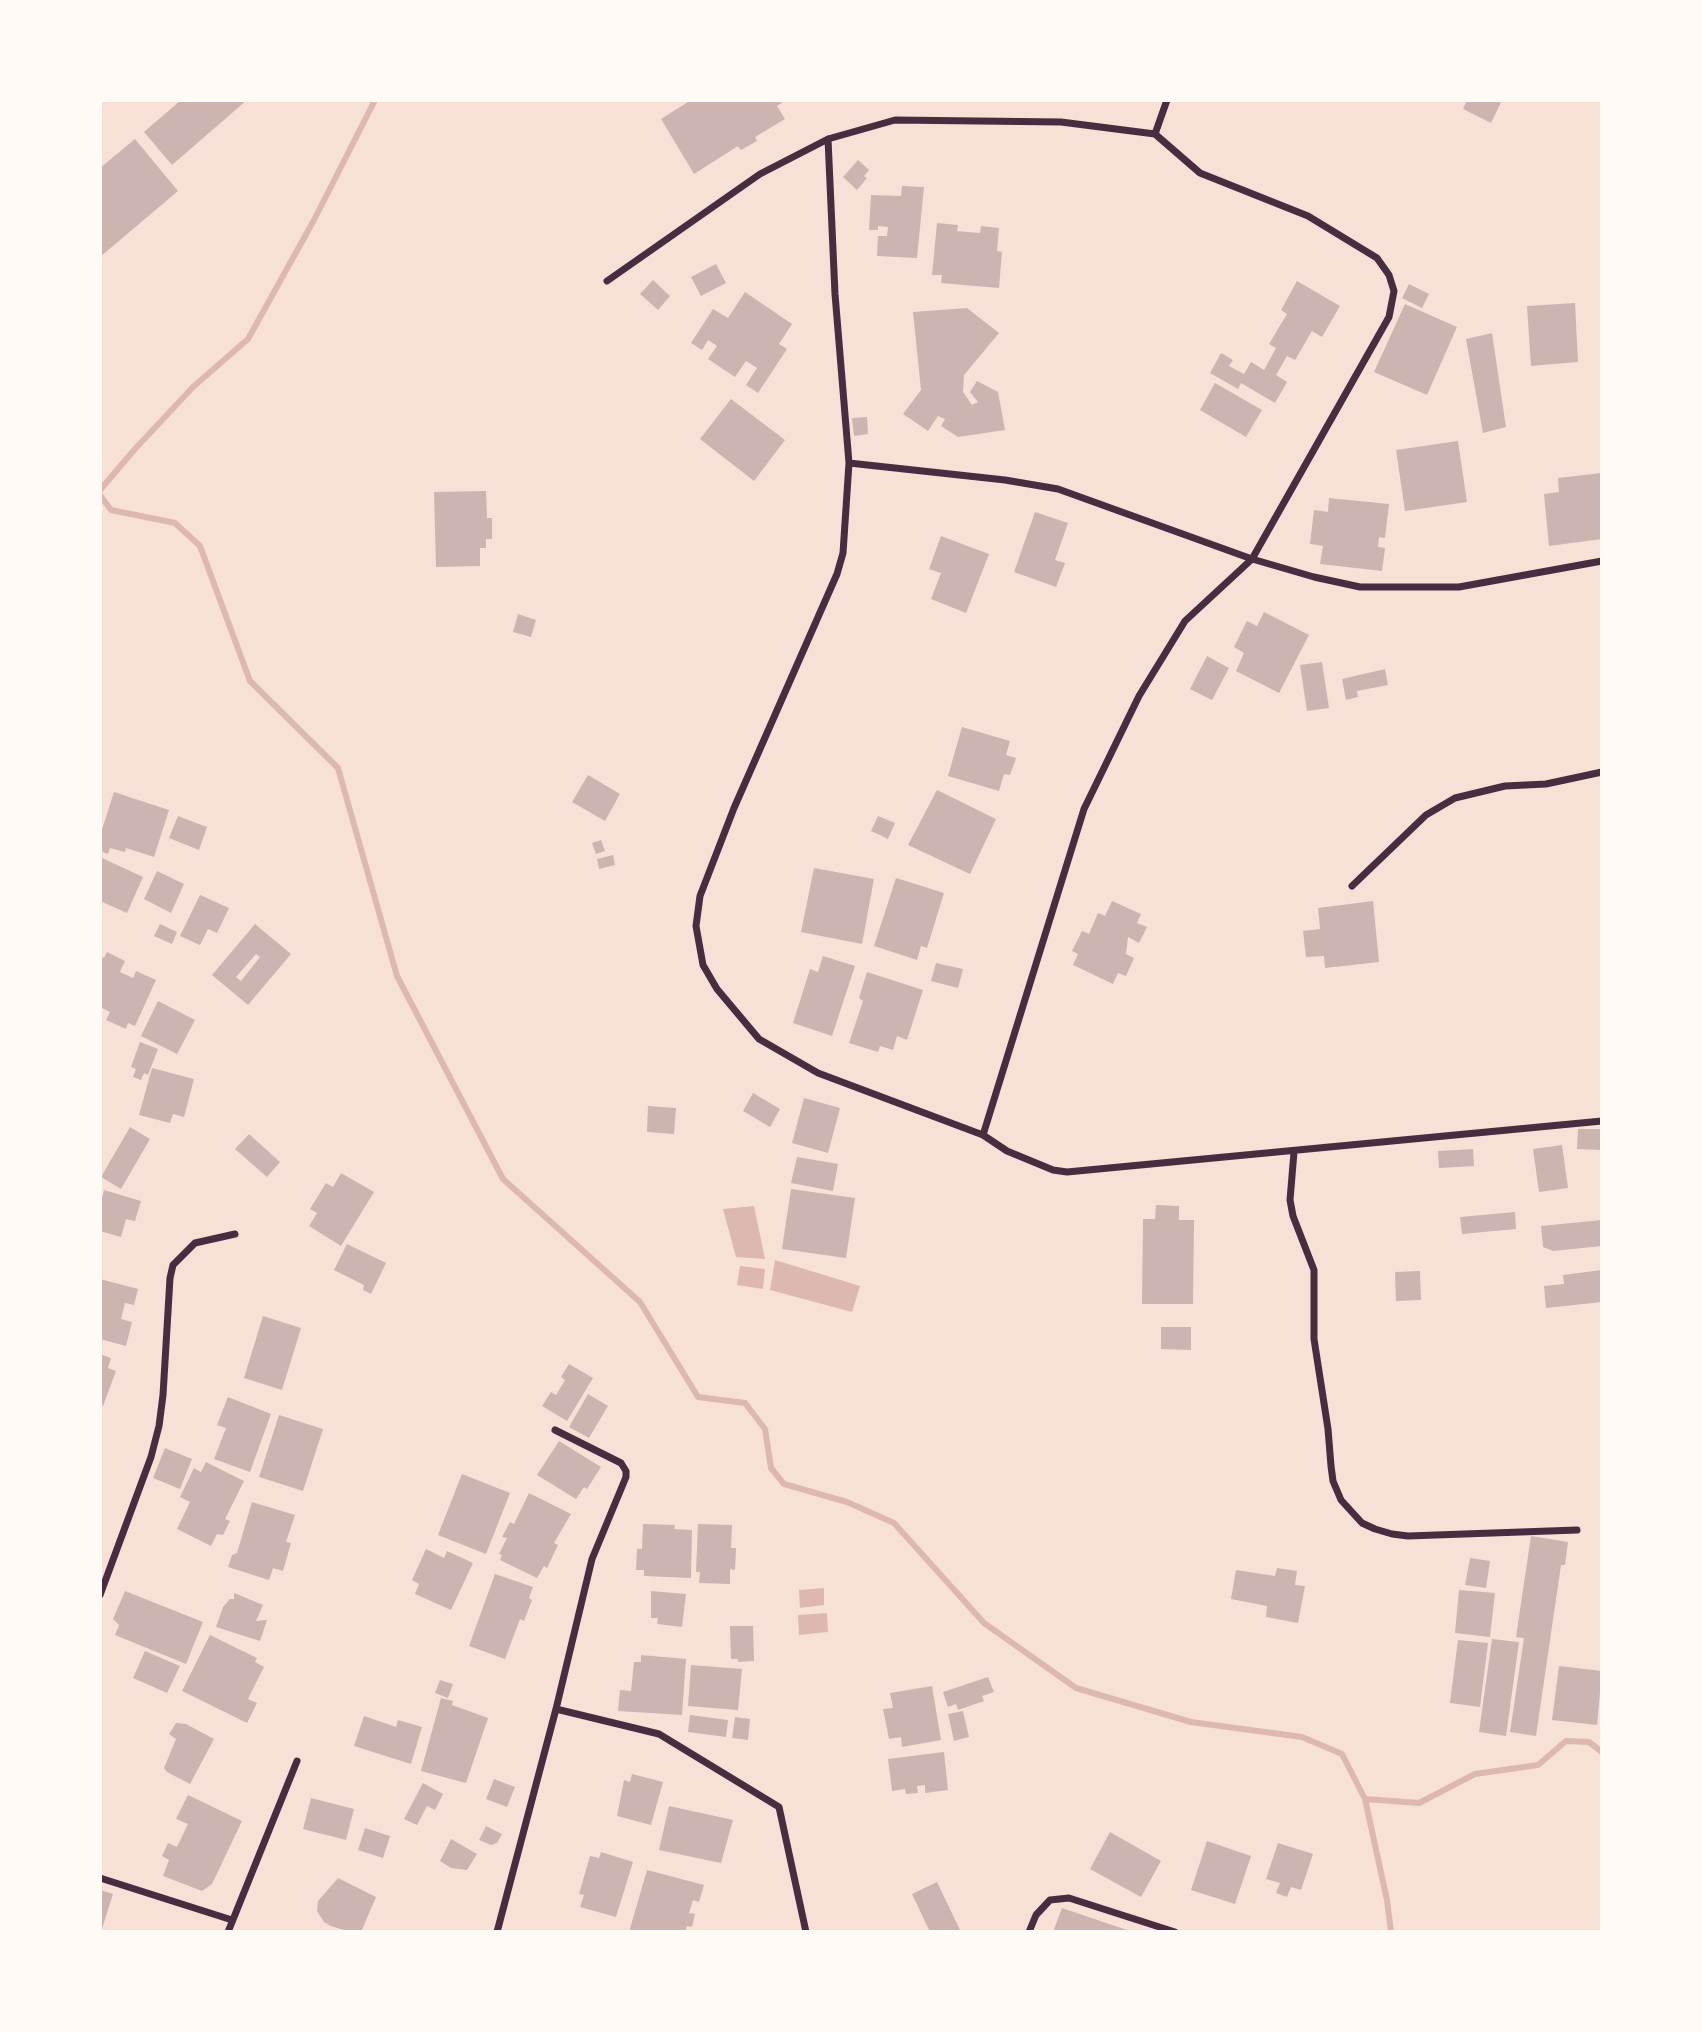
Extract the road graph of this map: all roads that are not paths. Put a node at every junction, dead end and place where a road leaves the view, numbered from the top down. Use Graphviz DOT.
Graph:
graph roads {
  1 [pos="1167,100"];
  2 [pos="1155,134"];
  3 [pos="828,139"];
  4 [pos="607,281"];
  5 [pos="849,463"];
  6 [pos="1252,559"];
  7 [pos="1602,561"];
  8 [pos="1602,772"];
  9 [pos="1352,886"];
  10 [pos="1602,1121"];
  11 [pos="983,1135"];
  12 [pos="1294,1152"];
  13 [pos="235,1234"];
  14 [pos="555,1430"];
  15 [pos="1577,1530"];
  16 [pos="100,1595"];
  17 [pos="556,1709"];
  18 [pos="297,1761"];
  19 [pos="100,1878"];
  20 [pos="232,1920"];
  21 [pos="228,1932"];
  22 [pos="497,1932"];
  23 [pos="806,1932"];
  24 [pos="1029,1932"];
  25 [pos="1175,1932"];
  1 -- 2 [label="street"];
  2 -- 3 [label="street"];
  2 -- 6 [label="street"];
  3 -- 4 [label="street"];
  3 -- 5 [label="street"];
  5 -- 6 [label="street"];
  5 -- 11 [label="street"];
  6 -- 7 [label="street"];
  6 -- 11 [label="street"];
  8 -- 9 [label="street"];
  10 -- 12 [label="street"];
  11 -- 12 [label="street"];
  12 -- 15 [label="street"];
  13 -- 16 [label="street"];
  14 -- 17 [label="street"];
  17 -- 22 [label="street"];
  17 -- 23 [label="street"];
  18 -- 20 [label="street"];
  19 -- 20 [label="street"];
  20 -- 21 [label="street"];
  24 -- 25 [label="street"];
}
